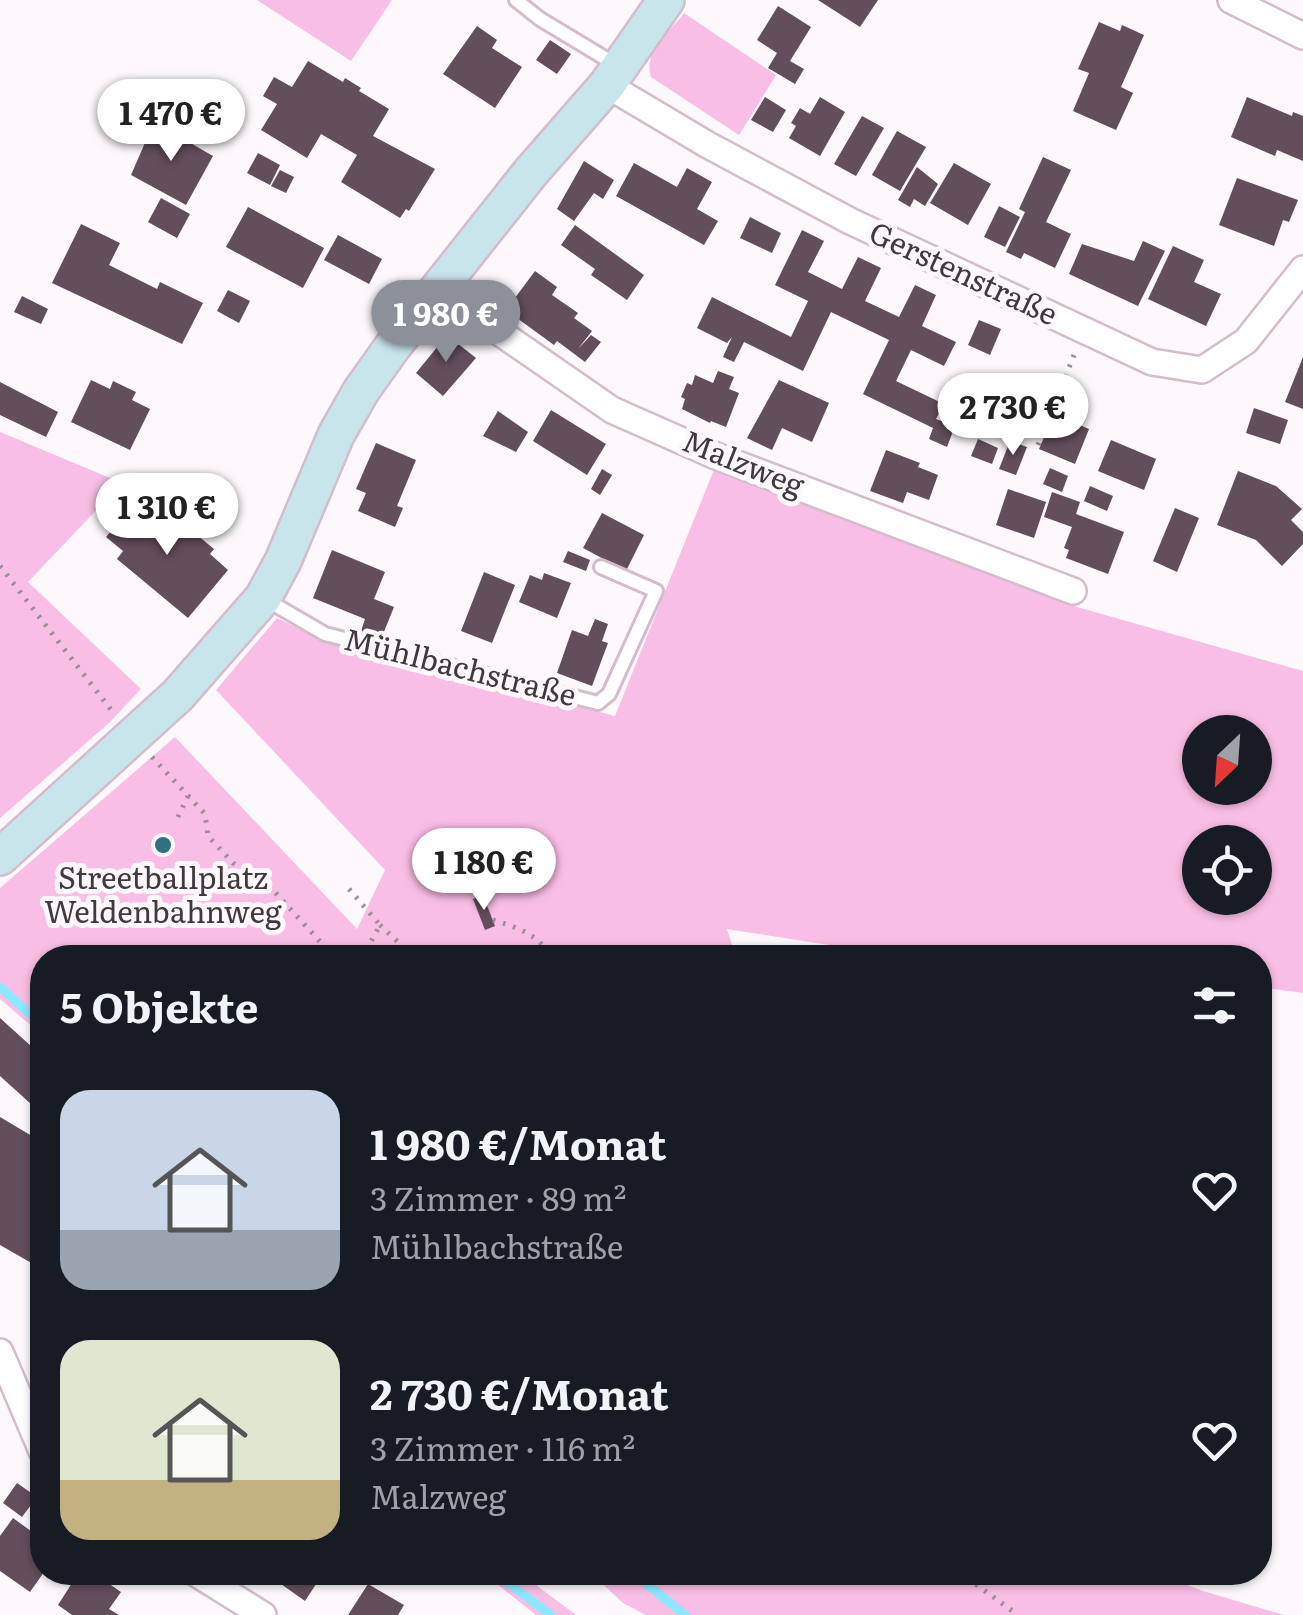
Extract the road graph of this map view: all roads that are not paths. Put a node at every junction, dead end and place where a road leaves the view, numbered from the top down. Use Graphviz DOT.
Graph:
graph roads {
  1 [pos="516,0"];
  2 [pos="666,0"];
  3 [pos="1230,0"];
  4 [pos="1303,36"];
  5 [pos="614,76"];
  6 [pos="1303,269"];
  7 [pos="438,290"];
  8 [pos="601,567"];
  9 [pos="1073,590"];
  10 [pos="263,598"];
  11 [pos="0,857"];
  12 [pos="0,1352"];
  13 [pos="30,1423"];
  14 [pos="215,1585"];
  15 [pos="262,1615"];
  1 -- 5 [label="lane"];
  2 -- 5 [label="street"];
  3 -- 4 [label="street"];
  5 -- 6 [label="street, Gerstenstraße"];
  5 -- 7 [label="street"];
  7 -- 9 [label="street, Malzweg"];
  7 -- 10 [label="street"];
  8 -- 10 [label="lane, Mühlbachstraße"];
  10 -- 11 [label="street"];
  12 -- 13 [label="street"];
  14 -- 15 [label="street"];
}
